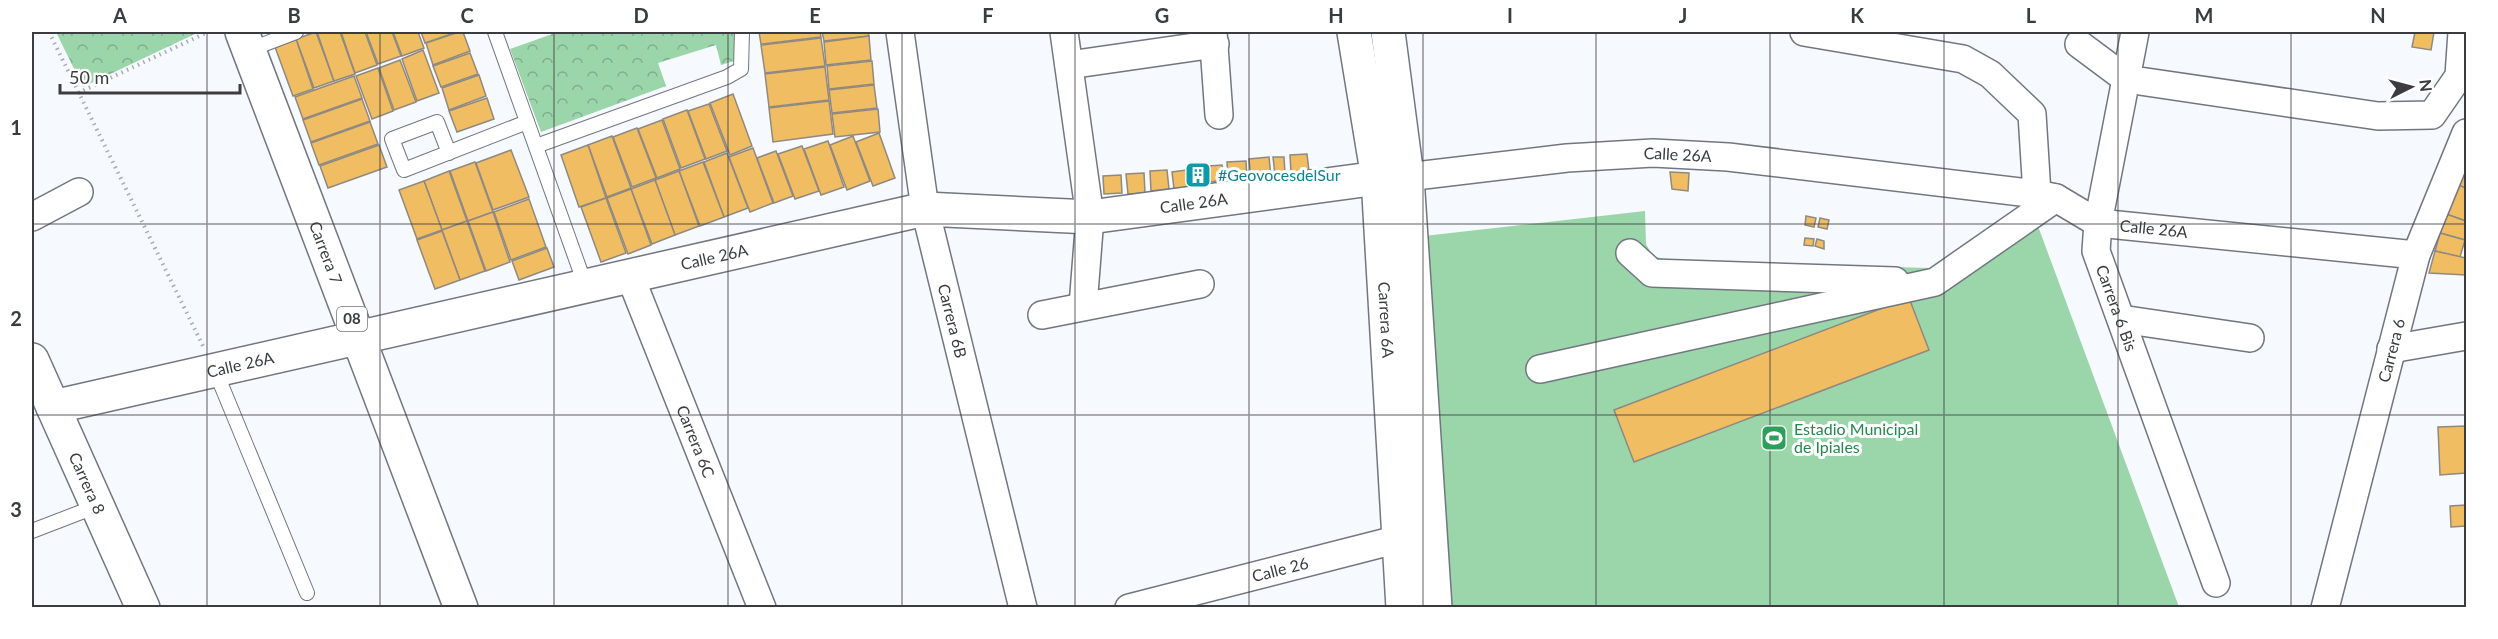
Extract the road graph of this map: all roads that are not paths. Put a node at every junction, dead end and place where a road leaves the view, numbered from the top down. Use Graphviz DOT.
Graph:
graph roads {
  1 [pos="296,32"];
  2 [pos="495,32"];
  3 [pos="742,32"];
  4 [pos="900,32"];
  5 [pos="1064,32"];
  6 [pos="1354,32"];
  7 [pos="1388,32"];
  8 [pos="1804,32"];
  9 [pos="2135,32"];
  10 [pos="2462,32"];
  11 [pos="1214,38"];
  12 [pos="246,41"];
  13 [pos="2079,44"];
  14 [pos="1068,65"];
  15 [pos="2126,79"];
  16 [pos="1219,115"];
  17 [pos="527,122"];
  18 [pos="2462,141"];
  19 [pos="536,146"];
  20 [pos="449,153"];
  21 [pos="1392,177"];
  22 [pos="79,192"];
  23 [pos="2046,196"];
  24 [pos="926,209"];
  25 [pos="32,217"];
  26 [pos="1090,217"];
  27 [pos="2098,223"];
  28 [pos="1630,253"];
  29 [pos="2416,255"];
  30 [pos="630,276"];
  31 [pos="1935,282"];
  32 [pos="1200,284"];
  33 [pos="586,286"];
  34 [pos="1083,306"];
  35 [pos="1042,315"];
  36 [pos="2121,319"];
  37 [pos="2466,336"];
  38 [pos="2250,338"];
  39 [pos="359,339"];
  40 [pos="2391,349"];
  41 [pos="32,360"];
  42 [pos="1540,369"];
  43 [pos="215,370"];
  44 [pos="42,408"];
  45 [pos="97,506"];
  46 [pos="32,531"];
  47 [pos="1432,538"];
  48 [pos="1399,539"];
  49 [pos="2332,574"];
  50 [pos="2216,583"];
  51 [pos="307,593"];
  52 [pos="143,608"];
  53 [pos="461,608"];
  54 [pos="762,608"];
  55 [pos="1023,608"];
  56 [pos="1129,608"];
  57 [pos="1402,608"];
  58 [pos="1436,608"];
  59 [pos="2316,608"];
  60 [pos="2325,608"];
  1 -- 12 [label="lane"];
  2 -- 17 [label="lane"];
  3 -- 19 [label="lane"];
  4 -- 24 [label="street, Carrera 6B"];
  5 -- 14 [label="street"];
  6 -- 21 [label="street, Carrera 6A"];
  7 -- 21 [label="street, Carrera 6A"];
  8 -- 23 [label="street"];
  9 -- 15 [label="street, Carrera 6 Bis"];
  10 -- 15 [label="street"];
  11 -- 14 [label="street"];
  11 -- 16 [label="street"];
  12 -- 39 [label="street, Carrera 7 / 08"];
  13 -- 15 [label="street"];
  14 -- 26 [label="street"];
  15 -- 27 [label="street, Carrera 6 Bis"];
  17 -- 19 [label="lane"];
  17 -- 20 [label="lane"];
  18 -- 29 [label="street, Carrera 6"];
  19 -- 33 [label="lane"];
  21 -- 23 [label="street, Calle 26A"];
  21 -- 26 [label="street, Calle 26A"];
  21 -- 47 [label="street, Carrera 6A"];
  21 -- 48 [label="street, Carrera 6A"];
  22 -- 25 [label="street"];
  23 -- 27 [label="street, Calle 26A"];
  23 -- 31 [label="street"];
  24 -- 26 [label="street, Calle 26A"];
  24 -- 30 [label="street, Calle 26A"];
  24 -- 55 [label="street, Carrera 6B"];
  26 -- 34 [label="street"];
  27 -- 29 [label="street, Calle 26A"];
  27 -- 36 [label="street, Carrera 6 Bis"];
  28 -- 31 [label="street"];
  29 -- 40 [label="street, Carrera 6"];
  30 -- 33 [label="street, Calle 26A"];
  30 -- 54 [label="street, Carrera 6C"];
  31 -- 42 [label="street"];
  32 -- 34 [label="street"];
  33 -- 39 [label="street, Calle 26A"];
  34 -- 35 [label="street"];
  36 -- 38 [label="street"];
  36 -- 50 [label="street, Carrera 6 Bis"];
  37 -- 40 [label="street"];
  39 -- 43 [label="street, Calle 26A"];
  39 -- 53 [label="street, Carrera 7 / 08"];
  40 -- 49 [label="street, Carrera 6"];
  41 -- 44 [label="street, Carrera 8"];
  43 -- 44 [label="street, Calle 26A"];
  43 -- 51 [label="lane"];
  44 -- 45 [label="street, Carrera 8"];
  45 -- 46 [label="lane"];
  45 -- 52 [label="street, Carrera 8"];
  47 -- 48 [label="street, Calle 26"];
  47 -- 58 [label="street, Carrera 6A"];
  48 -- 56 [label="street, Calle 26"];
  48 -- 57 [label="street, Carrera 6A"];
  49 -- 59 [label="street, Carrera 6"];
  49 -- 60 [label="street, Carrera 6"];
}
